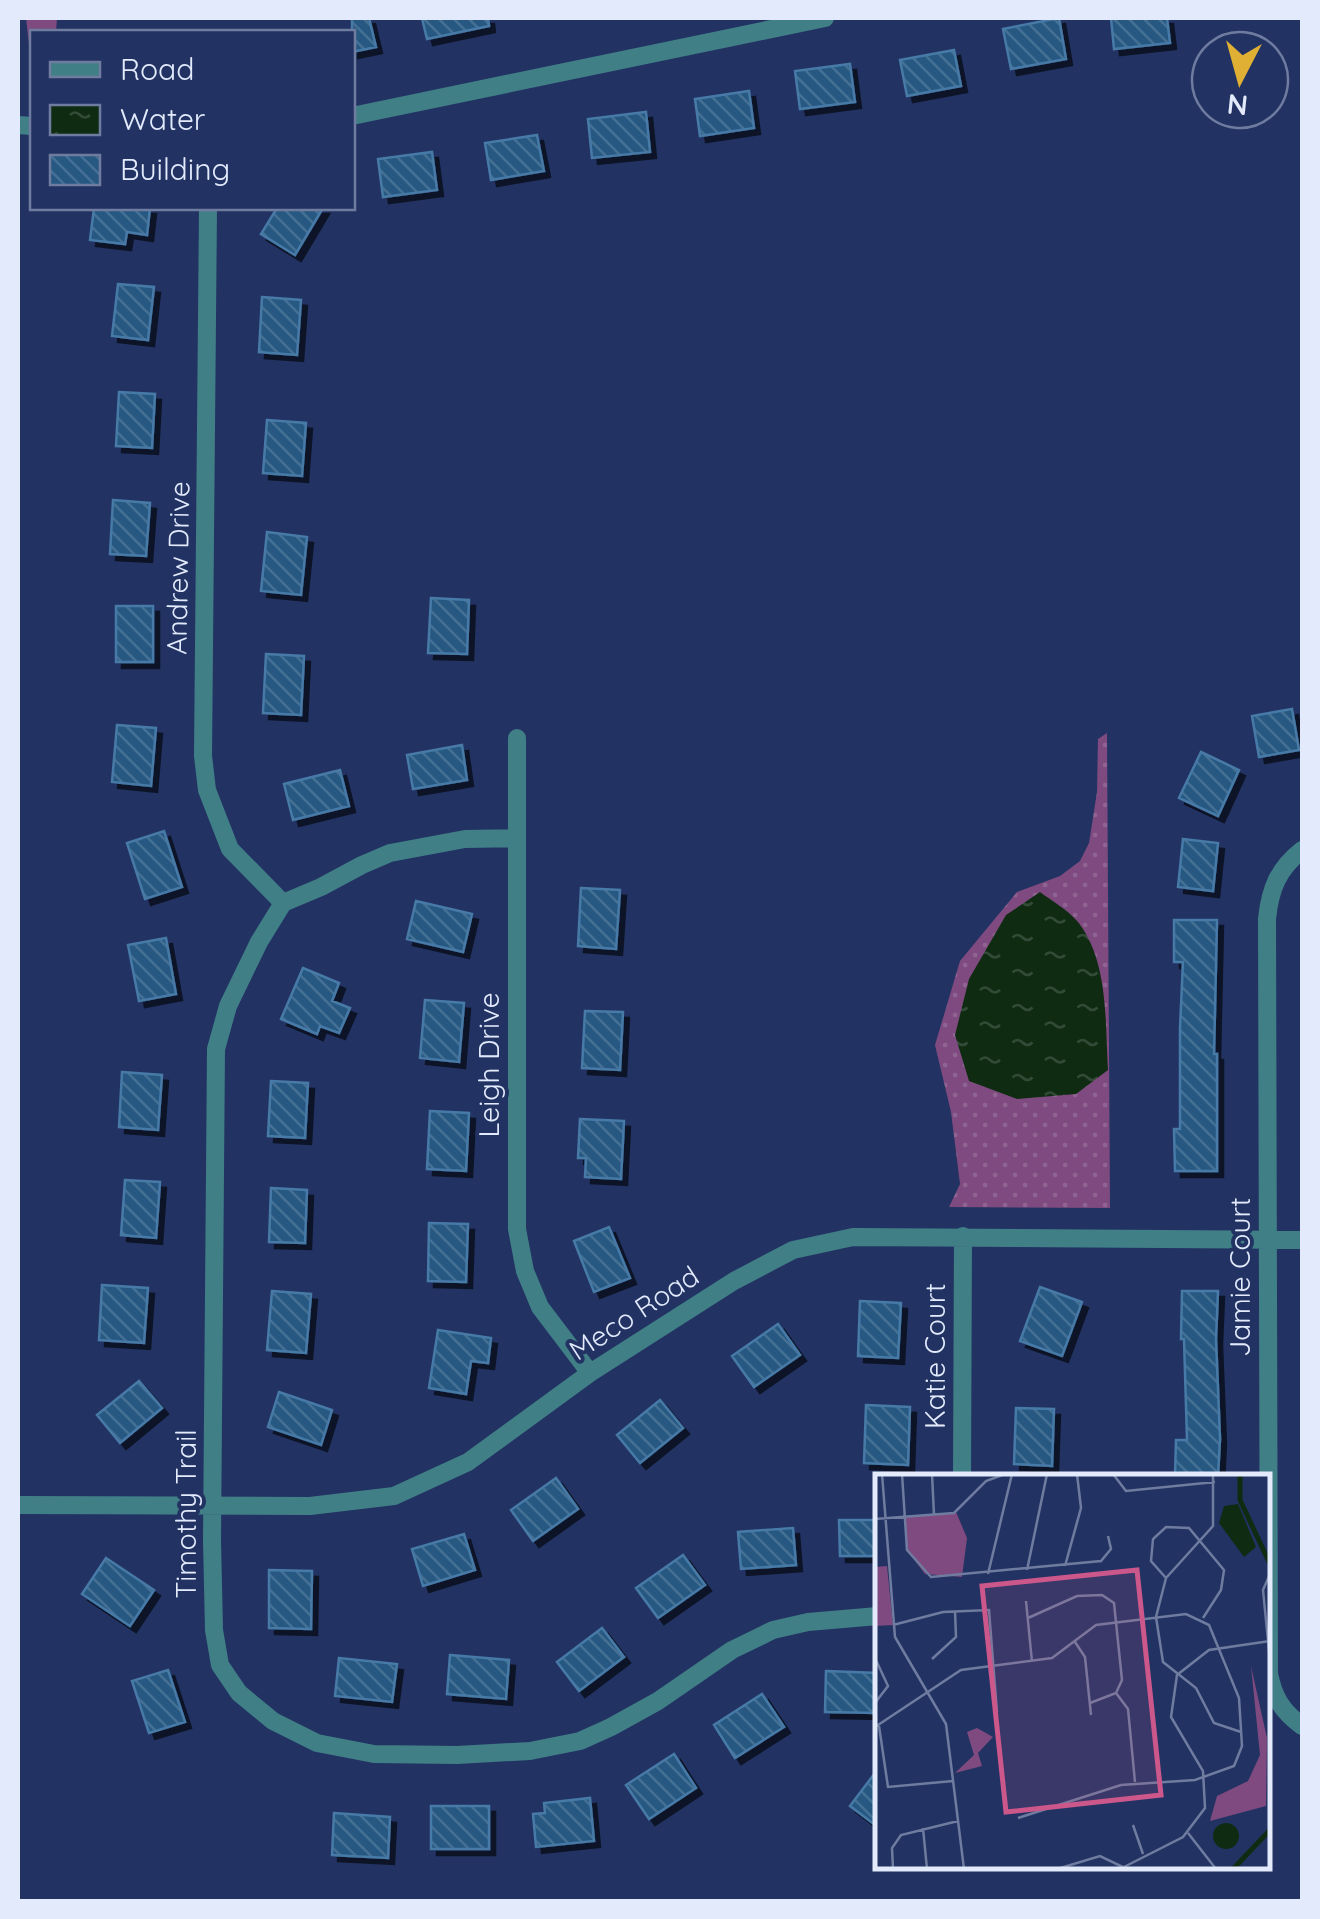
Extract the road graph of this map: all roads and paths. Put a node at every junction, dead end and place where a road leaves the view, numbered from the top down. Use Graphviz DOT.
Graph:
graph roads {
  1 [pos="825,18"];
  2 [pos="355,115"];
  3 [pos="208,210"];
  4 [pos="518,738"];
  5 [pos="517,838"];
  6 [pos="1302,850"];
  7 [pos="283,903"];
  8 [pos="963,1236"];
  9 [pos="1268,1240"];
  10 [pos="1302,1240"];
  11 [pos="590,1373"];
  12 [pos="962,1474"];
  13 [pos="1269,1474"];
  14 [pos="18,1505"];
  15 [pos="212,1506"];
  16 [pos="875,1616"];
  17 [pos="1270,1679"];
  18 [pos="1302,1726"];
  1 -- 2 [label="street"];
  3 -- 7 [label="street, Andrew Drive"];
  4 -- 5 [label="street, Leigh Drive"];
  5 -- 7 [label="street"];
  5 -- 11 [label="street, Leigh Drive"];
  6 -- 9 [label="street, Jamie Court"];
  7 -- 15 [label="street, Timothy Trail"];
  8 -- 9 [label="street, Meco Road"];
  8 -- 11 [label="street, Meco Road"];
  8 -- 12 [label="street, Katie Court"];
  9 -- 10 [label="street, Meco Road"];
  9 -- 13 [label="street, Jamie Court"];
  11 -- 15 [label="street, Meco Road"];
  14 -- 15 [label="street, Meco Road"];
  15 -- 16 [label="street, Timothy Trail"];
  17 -- 18 [label="street, Jamie Court"];
}
